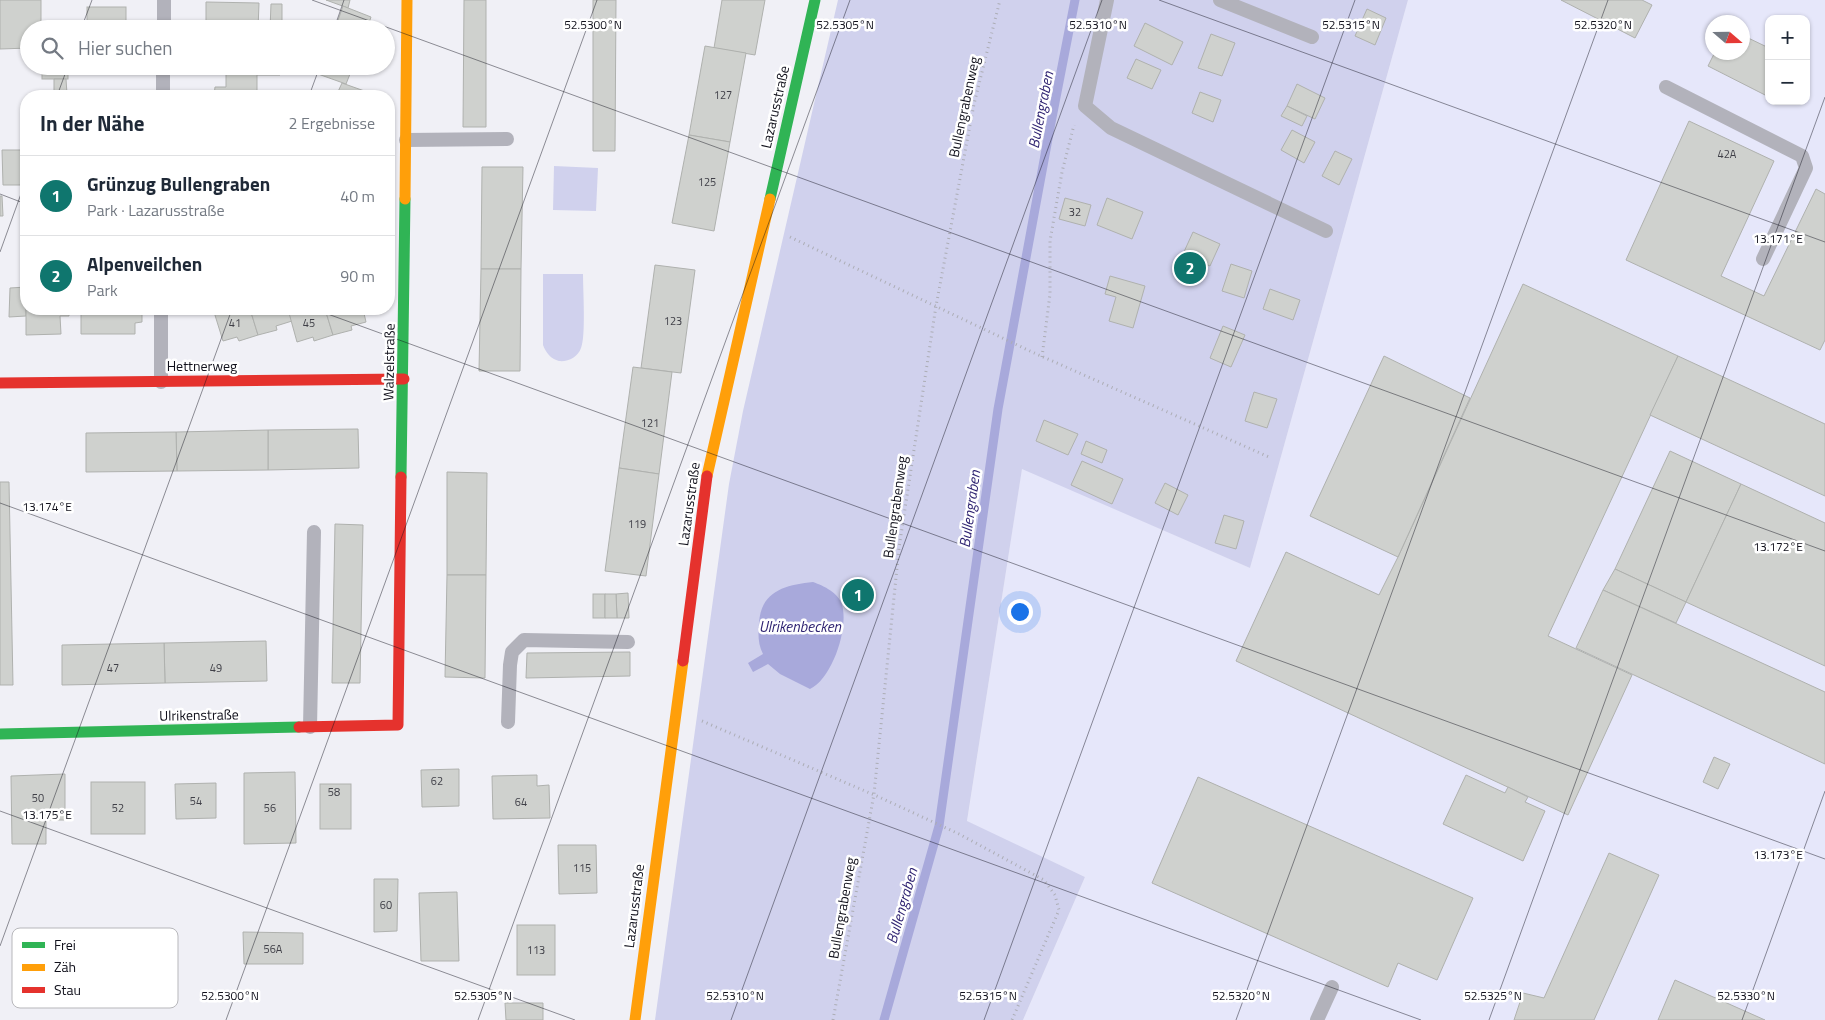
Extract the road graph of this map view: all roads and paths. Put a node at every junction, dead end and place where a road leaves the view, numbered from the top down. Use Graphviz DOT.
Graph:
graph roads {
  1 [pos="164,0"];
  2 [pos="407,0"];
  3 [pos="815,0"];
  4 [pos="1000,0"];
  5 [pos="1107,0"];
  6 [pos="1220,0"];
  7 [pos="164,20"];
  8 [pos="1312,37"];
  9 [pos="164,75"];
  10 [pos="1666,87"];
  11 [pos="163,90"];
  12 [pos="1085,106"];
  13 [pos="507,139"];
  14 [pos="406,140"];
  15 [pos="1326,231"];
  16 [pos="788,236"];
  17 [pos="1763,259"];
  18 [pos="936,306"];
  19 [pos="161,315"];
  20 [pos="1042,357"];
  21 [pos="404,379"];
  22 [pos="161,382"];
  23 [pos="0,383"];
  24 [pos="1269,456"];
  25 [pos="314,532"];
  26 [pos="628,642"];
  27 [pos="674,719"];
  28 [pos="508,722"];
  29 [pos="398,725"];
  30 [pos="310,727"];
  31 [pos="0,734"];
  32 [pos="874,794"];
  33 [pos="1332,987"];
  34 [pos="635,1020"];
  35 [pos="832,1020"];
  36 [pos="1012,1020"];
  37 [pos="1317,1020"];
  1 -- 7 [label="lane"];
  2 -- 14 [label="street, Walzelstraße"];
  3 -- 27 [label="street, Lazarusstraße"];
  4 -- 18 [label="path, Bullengrabenweg"];
  5 -- 12 [label="lane"];
  6 -- 8 [label="lane"];
  9 -- 11 [label="lane"];
  10 -- 17 [label="lane"];
  12 -- 15 [label="lane"];
  12 -- 20 [label="path"];
  13 -- 14 [label="lane"];
  14 -- 21 [label="street, Walzelstraße"];
  16 -- 18 [label="path"];
  18 -- 20 [label="path"];
  18 -- 32 [label="path, Bullengrabenweg"];
  19 -- 22 [label="lane"];
  20 -- 24 [label="path"];
  21 -- 22 [label="street, Hettnerweg"];
  21 -- 29 [label="street, Walzelstraße"];
  22 -- 23 [label="street, Hettnerweg"];
  25 -- 30 [label="lane"];
  26 -- 28 [label="lane"];
  27 -- 32 [label="path"];
  27 -- 34 [label="street, Lazarusstraße"];
  29 -- 30 [label="street, Ulrikenstraße"];
  30 -- 31 [label="street, Ulrikenstraße"];
  32 -- 35 [label="path, Bullengrabenweg"];
  32 -- 36 [label="path"];
  33 -- 37 [label="lane"];
}
